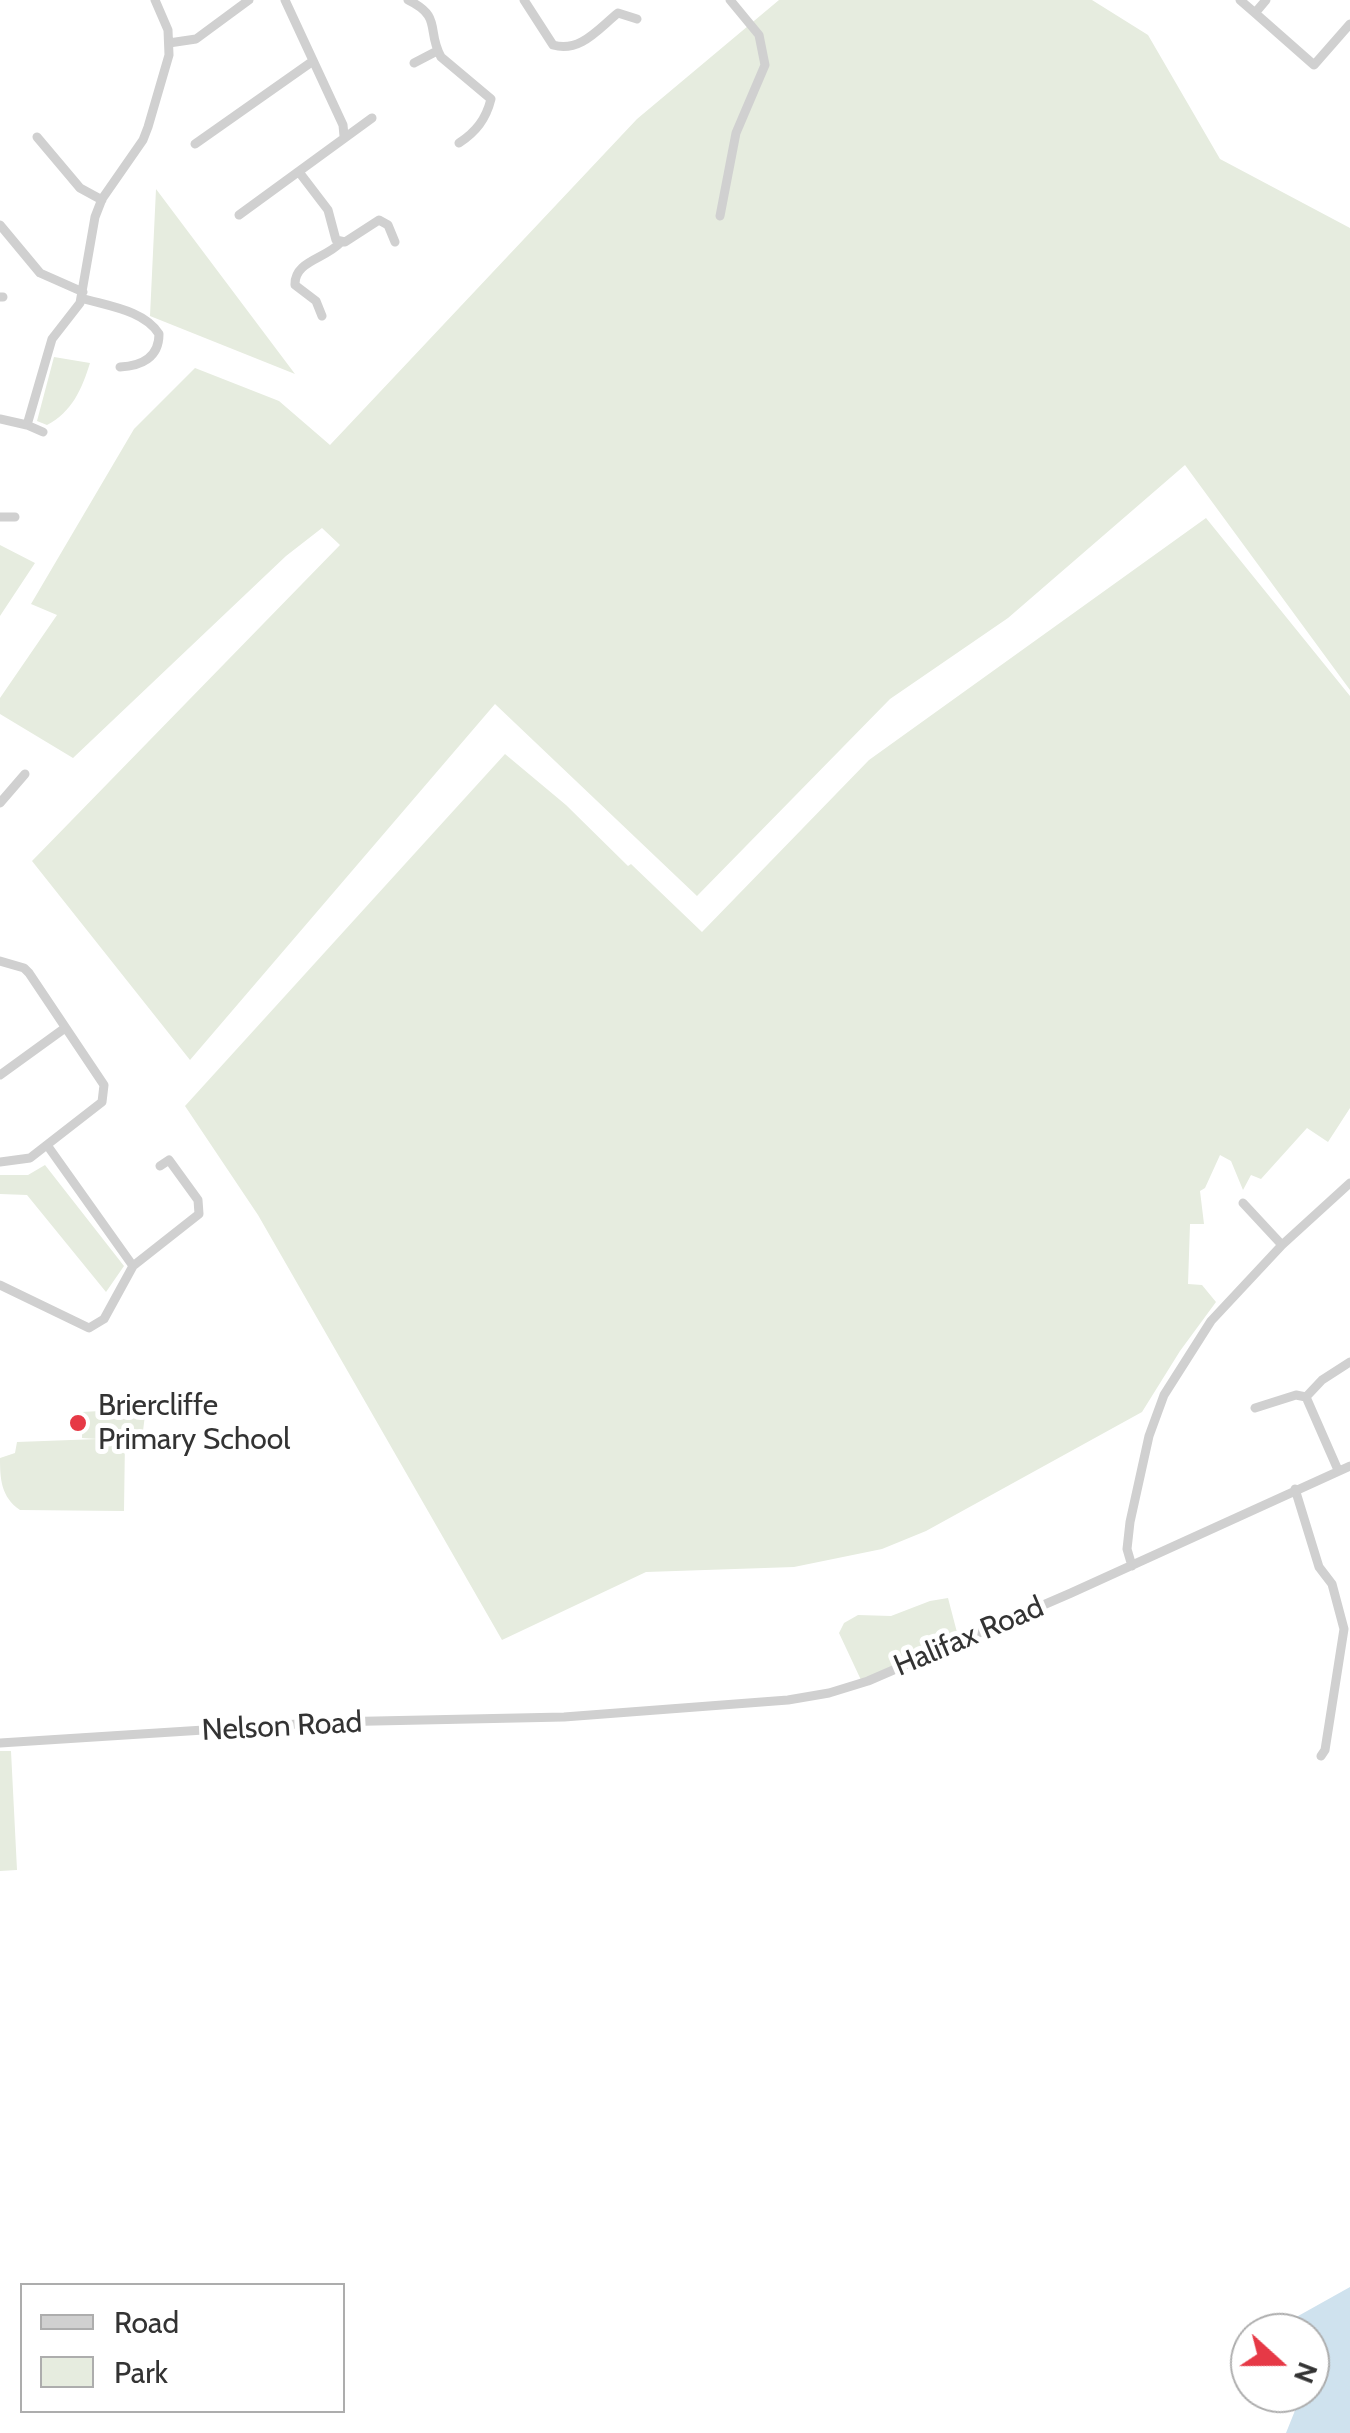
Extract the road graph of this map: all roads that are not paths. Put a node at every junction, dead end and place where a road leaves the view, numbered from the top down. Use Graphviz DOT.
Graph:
graph roads {
  1 [pos="155,0"];
  2 [pos="249,0"];
  3 [pos="284,0"];
  4 [pos="408,0"];
  5 [pos="524,0"];
  6 [pos="730,0"];
  7 [pos="1240,0"];
  8 [pos="1266,0"];
  9 [pos="1256,13"];
  10 [pos="638,19"];
  11 [pos="1350,24"];
  12 [pos="169,42"];
  13 [pos="553,44"];
  14 [pos="437,51"];
  15 [pos="546,57"];
  16 [pos="313,61"];
  17 [pos="414,63"];
  18 [pos="503,95"];
  19 [pos="491,99"];
  20 [pos="372,118"];
  21 [pos="344,136"];
  22 [pos="44,140"];
  23 [pos="459,142"];
  24 [pos="195,144"];
  25 [pos="299,172"];
  26 [pos="102,200"];
  27 [pos="239,214"];
  28 [pos="720,216"];
  29 [pos="0,225"];
  30 [pos="395,242"];
  31 [pos="340,243"];
  32 [pos="82,295"];
  33 [pos="322,316"];
  34 [pos="120,366"];
  35 [pos="0,419"];
  36 [pos="28,424"];
  37 [pos="43,432"];
  38 [pos="0,516"];
  39 [pos="15,517"];
  40 [pos="25,774"];
  41 [pos="0,803"];
  42 [pos="0,961"];
  43 [pos="66,1028"];
  44 [pos="0,1075"];
  45 [pos="46,1145"];
  46 [pos="168,1161"];
  47 [pos="0,1162"];
  48 [pos="1350,1183"];
  49 [pos="1243,1203"];
  50 [pos="1282,1244"];
  51 [pos="133,1266"];
  52 [pos="0,1284"];
  53 [pos="1350,1362"];
  54 [pos="1306,1397"];
  55 [pos="1255,1408"];
  56 [pos="1350,1466"];
  57 [pos="1338,1470"];
  58 [pos="1295,1488"];
  59 [pos="1132,1566"];
  60 [pos="564,1717"];
  61 [pos="0,1744"];
  62 [pos="1321,1756"];
  1 -- 12 [label="street"];
  2 -- 12 [label="street"];
  3 -- 16 [label="street"];
  4 -- 14 [label="street"];
  5 -- 13 [label="street"];
  6 -- 28 [label="street"];
  7 -- 9 [label="street"];
  8 -- 9 [label="street"];
  9 -- 11 [label="street"];
  10 -- 13 [label="street"];
  12 -- 26 [label="street"];
  13 -- 15 [label="street"];
  14 -- 17 [label="street"];
  14 -- 19 [label="street"];
  16 -- 21 [label="street"];
  16 -- 24 [label="street"];
  18 -- 19 [label="street"];
  19 -- 23 [label="street"];
  20 -- 21 [label="street"];
  21 -- 25 [label="street"];
  22 -- 26 [label="street"];
  25 -- 27 [label="street"];
  25 -- 31 [label="street"];
  26 -- 32 [label="street"];
  29 -- 32 [label="street"];
  30 -- 31 [label="street"];
  31 -- 33 [label="street"];
  32 -- 34 [label="street"];
  32 -- 36 [label="street"];
  35 -- 36 [label="street"];
  36 -- 37 [label="street"];
  38 -- 39 [label="street"];
  40 -- 41 [label="street"];
  42 -- 43 [label="street"];
  43 -- 44 [label="street"];
  43 -- 45 [label="street"];
  45 -- 47 [label="street"];
  45 -- 51 [label="street"];
  46 -- 51 [label="street"];
  48 -- 50 [label="street"];
  49 -- 50 [label="street"];
  50 -- 59 [label="street"];
  51 -- 52 [label="street"];
  53 -- 54 [label="street"];
  54 -- 55 [label="street"];
  54 -- 57 [label="street"];
  56 -- 57 [label="street, Halifax Road"];
  57 -- 58 [label="street, Halifax Road"];
  58 -- 59 [label="street, Halifax Road"];
  58 -- 62 [label="street"];
  59 -- 60 [label="street, Halifax Road"];
  60 -- 61 [label="street, Nelson Road"];
}
